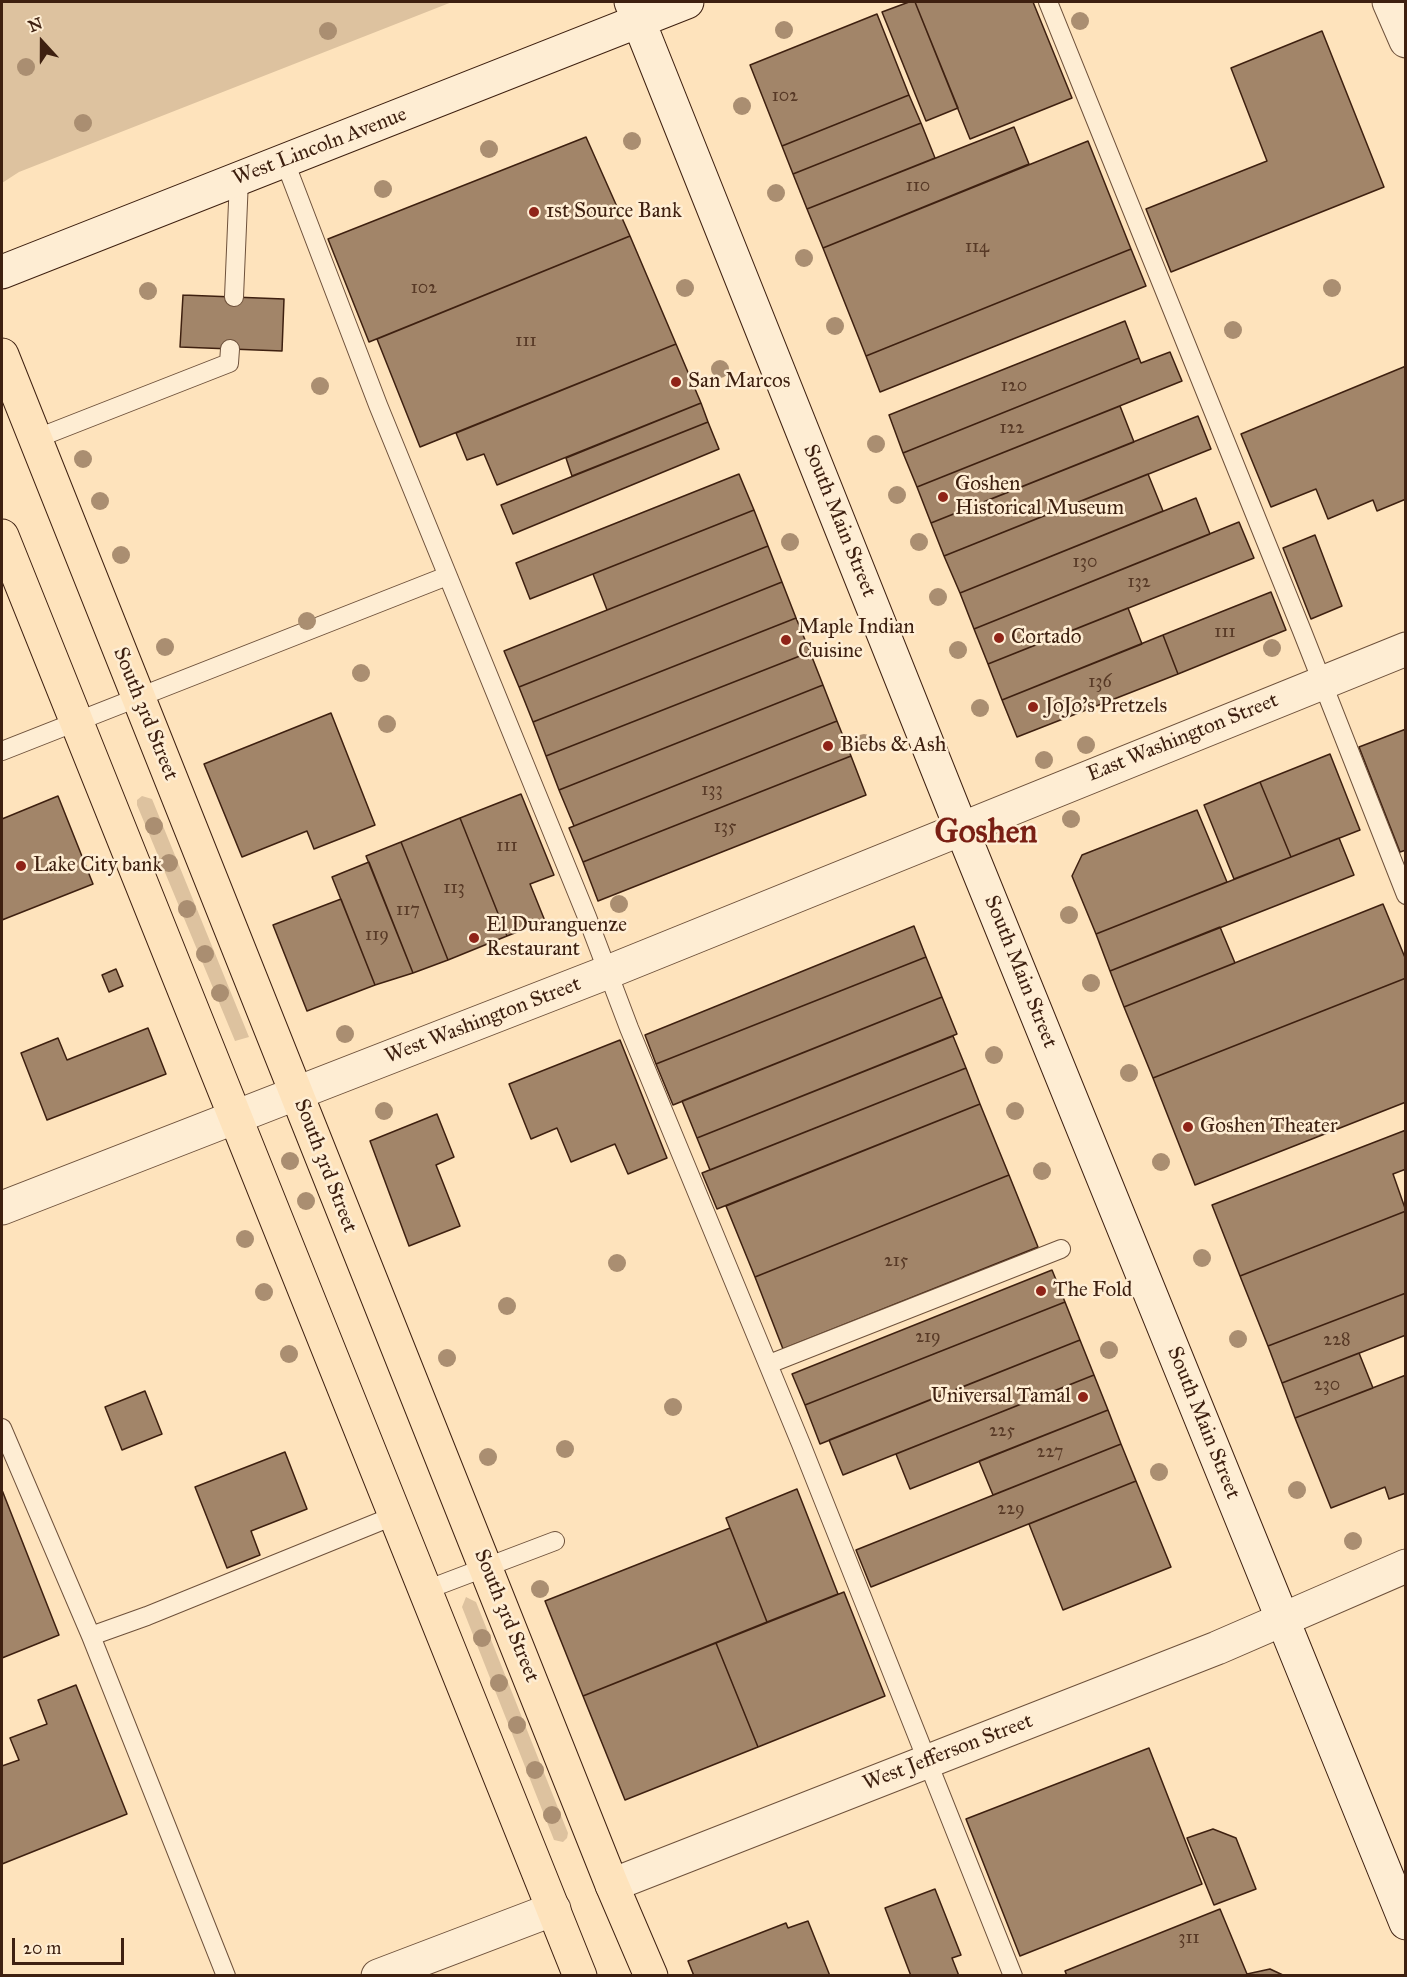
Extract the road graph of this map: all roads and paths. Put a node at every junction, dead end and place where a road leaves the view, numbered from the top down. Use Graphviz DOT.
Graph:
graph roads {
  1 [pos="687,2"];
  2 [pos="1048,2"];
  3 [pos="1389,2"];
  4 [pos="635,11"];
  5 [pos="1406,41"];
  6 [pos="285,162"];
  7 [pos="239,179"];
  8 [pos="2,272"];
  9 [pos="234,297"];
  10 [pos="230,349"];
  11 [pos="2,355"];
  12 [pos="35,439"];
  13 [pos="2,536"];
  14 [pos="447,576"];
  15 [pos="1406,649"];
  16 [pos="1322,683"];
  17 [pos="139,699"];
  18 [pos="76,722"];
  19 [pos="2,751"];
  20 [pos="961,828"];
  21 [pos="1406,895"];
  22 [pos="608,972"];
  23 [pos="297,1094"];
  24 [pos="233,1117"];
  25 [pos="2,1208"];
  26 [pos="1061,1249"];
  27 [pos="769,1364"];
  28 [pos="2,1428"];
  29 [pos="396,1515"];
  30 [pos="555,1541"];
  31 [pos="1406,1566"];
  32 [pos="487,1567"];
  33 [pos="426,1590"];
  34 [pos="1282,1618"];
  35 [pos="91,1636"];
  36 [pos="927,1761"];
  37 [pos="612,1885"];
  38 [pos="554,1909"];
  39 [pos="1406,1923"];
  40 [pos="226,1976"];
  41 [pos="378,1976"];
  42 [pos="580,1976"];
  43 [pos="651,1976"];
  44 [pos="1013,1976"];
  1 -- 4 [label="street, West Lincoln Avenue"];
  2 -- 16 [label="lane"];
  3 -- 5 [label="street"];
  4 -- 6 [label="street, West Lincoln Avenue"];
  4 -- 20 [label="street, South Main Street"];
  6 -- 7 [label="street, West Lincoln Avenue"];
  6 -- 14 [label="lane"];
  7 -- 8 [label="street, West Lincoln Avenue"];
  7 -- 9 [label="lane"];
  10 -- 12 [label="lane"];
  11 -- 12 [label="main road, South 3rd Street"];
  12 -- 17 [label="main road, South 3rd Street"];
  13 -- 18 [label="main road"];
  14 -- 17 [label="lane"];
  14 -- 22 [label="lane"];
  15 -- 16 [label="street, East Washington Street"];
  16 -- 20 [label="street, East Washington Street"];
  16 -- 21 [label="lane"];
  17 -- 18 [label="lane"];
  17 -- 23 [label="main road, South 3rd Street"];
  18 -- 19 [label="lane"];
  18 -- 24 [label="main road"];
  20 -- 22 [label="street, West Washington Street"];
  20 -- 34 [label="street, South Main Street"];
  22 -- 23 [label="street, West Washington Street"];
  22 -- 27 [label="lane"];
  23 -- 24 [label="street, West Washington Street"];
  23 -- 32 [label="main road, South 3rd Street"];
  24 -- 25 [label="street, West Washington Street"];
  24 -- 29 [label="main road"];
  26 -- 27 [label="lane"];
  27 -- 36 [label="lane"];
  28 -- 35 [label="lane"];
  29 -- 33 [label="main road"];
  29 -- 35 [label="lane"];
  30 -- 32 [label="lane"];
  31 -- 34 [label="street, West Jefferson Street"];
  32 -- 33 [label="lane"];
  32 -- 37 [label="main road, South 3rd Street"];
  33 -- 38 [label="main road"];
  34 -- 36 [label="street, West Jefferson Street"];
  34 -- 39 [label="street, South Main Street"];
  35 -- 40 [label="lane"];
  36 -- 37 [label="street, West Jefferson Street"];
  36 -- 44 [label="lane"];
  37 -- 43 [label="main road, South 3rd Street"];
  38 -- 41 [label="street"];
  38 -- 42 [label="main road"];
}
